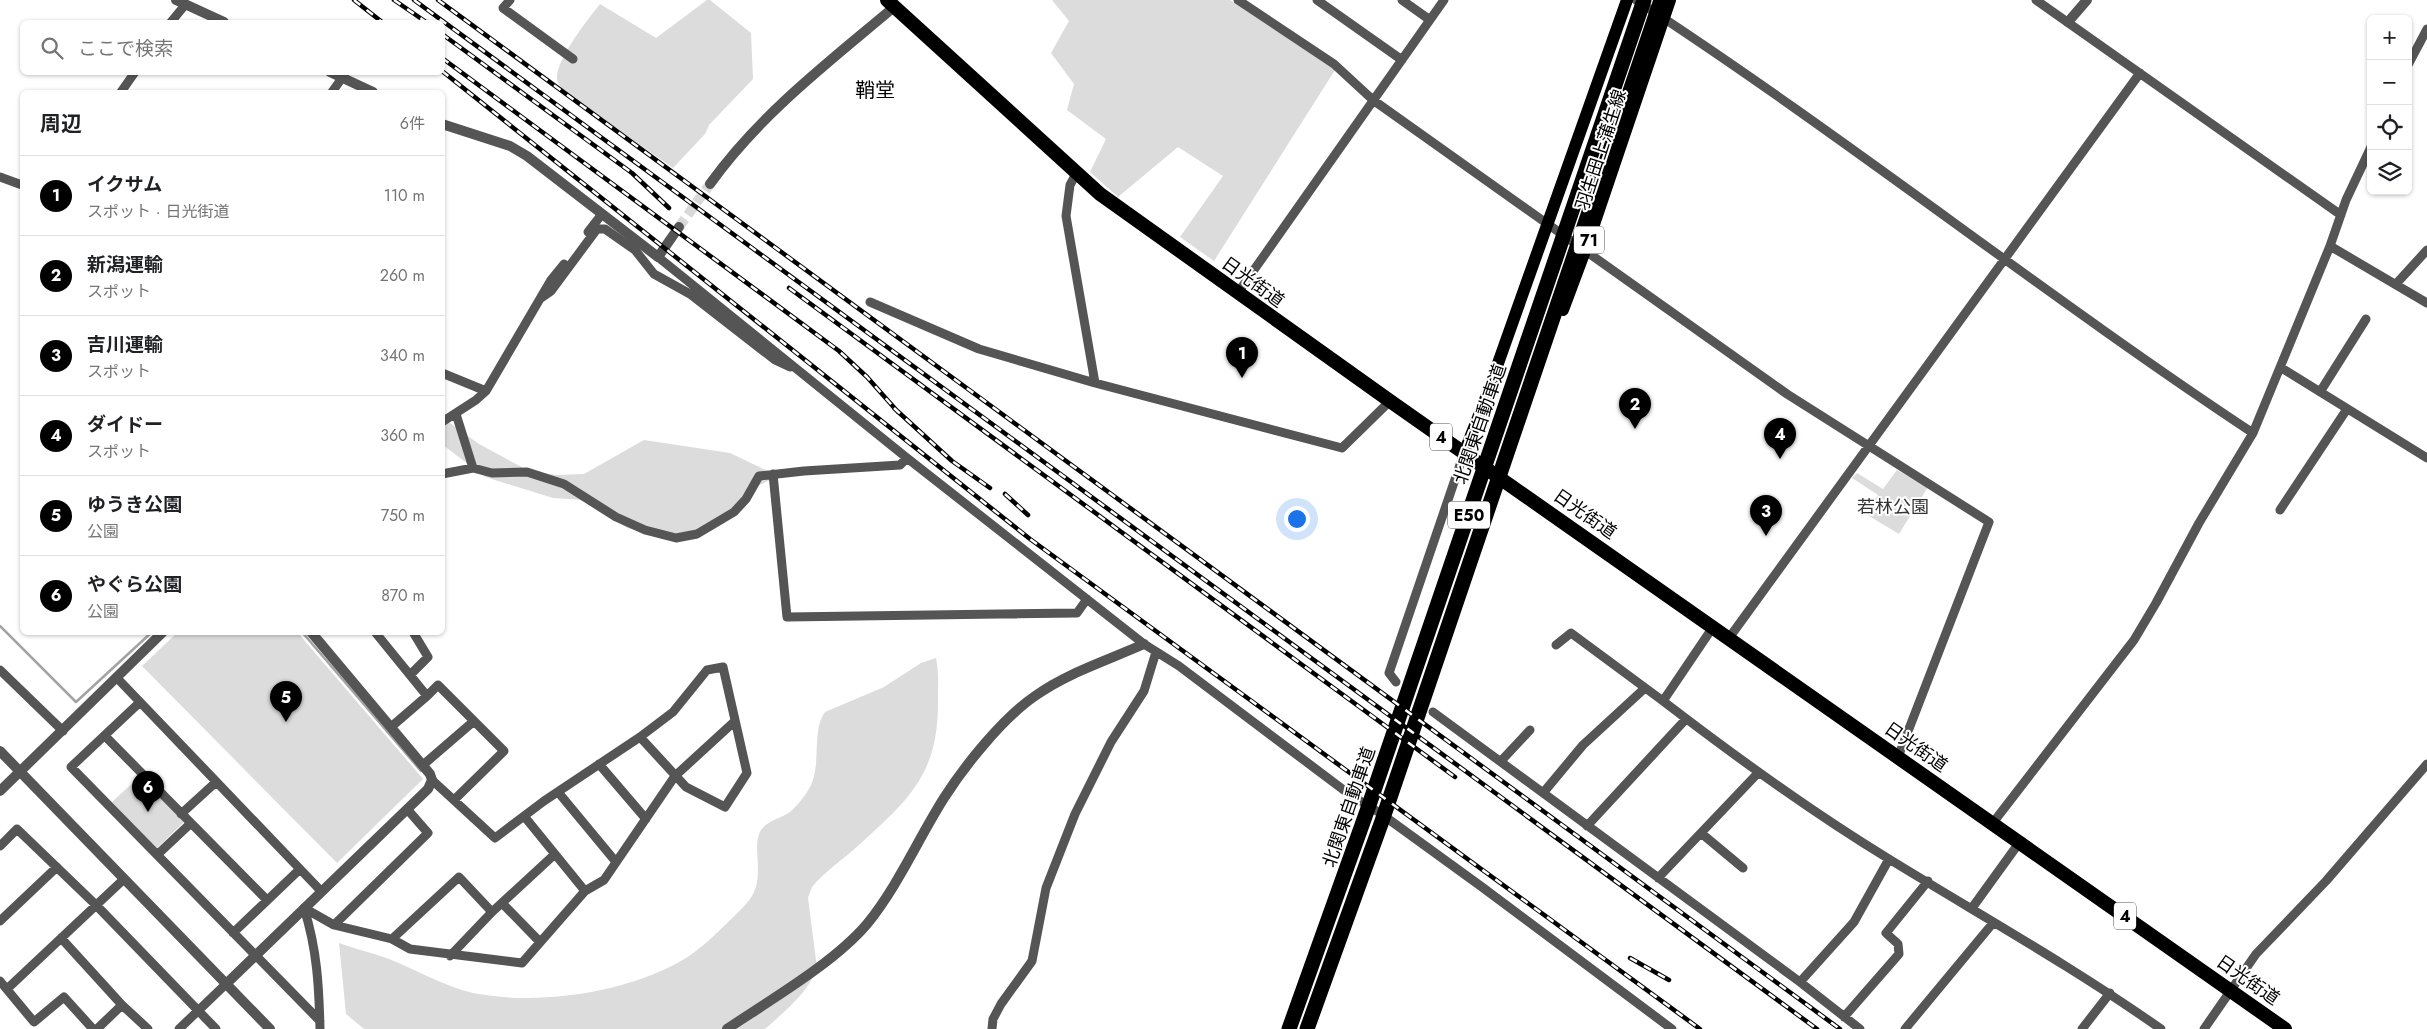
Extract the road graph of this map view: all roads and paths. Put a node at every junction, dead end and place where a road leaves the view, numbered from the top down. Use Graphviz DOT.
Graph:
graph roads {
  1 [pos="510,0"];
  2 [pos="1238,0"];
  3 [pos="1317,0"];
  4 [pos="1402,0"];
  5 [pos="1444,0"];
  6 [pos="1627,0"];
  7 [pos="1636,0"];
  8 [pos="1644,0"];
  9 [pos="1661,0"];
  10 [pos="1670,0"];
  11 [pos="2036,0"];
  12 [pos="2087,0"];
  13 [pos="180,2"];
  14 [pos="891,3"];
  15 [pos="1663,18"];
  16 [pos="172,20"];
  17 [pos="220,20"];
  18 [pos="1430,20"];
  19 [pos="2068,22"];
  20 [pos="2427,29"];
  21 [pos="573,59"];
  22 [pos="1402,60"];
  23 [pos="2411,60"];
  24 [pos="2140,73"];
  25 [pos="133,75"];
  26 [pos="336,75"];
  27 [pos="342,78"];
  28 [pos="122,90"];
  29 [pos="333,90"];
  30 [pos="369,90"];
  31 [pos="1374,100"];
  32 [pos="445,125"];
  33 [pos="2370,150"];
  34 [pos="1076,174"];
  35 [pos="0,178"];
  36 [pos="20,184"];
  37 [pos="710,184"];
  38 [pos="602,214"];
  39 [pos="2341,215"];
  40 [pos="1546,224"];
  41 [pos="679,227"];
  42 [pos="2330,246"];
  43 [pos="2427,250"];
  44 [pos="1585,251"];
  45 [pos="658,257"];
  46 [pos="2004,258"];
  47 [pos="2396,284"];
  48 [pos="1237,294"];
  49 [pos="541,298"];
  50 [pos="870,302"];
  51 [pos="2427,303"];
  52 [pos="2366,319"];
  53 [pos="2280,367"];
  54 [pos="802,372"];
  55 [pos="445,374"];
  56 [pos="1095,383"];
  57 [pos="486,391"];
  58 [pos="2320,392"];
  59 [pos="1390,401"];
  60 [pos="2347,409"];
  61 [pos="456,414"];
  62 [pos="445,420"];
  63 [pos="2253,433"];
  64 [pos="1868,447"];
  65 [pos="1464,453"];
  66 [pos="907,458"];
  67 [pos="2427,458"];
  68 [pos="474,468"];
  69 [pos="445,473"];
  70 [pos="773,474"];
  71 [pos="1500,478"];
  72 [pos="2280,510"];
  73 [pos="1086,599"];
  74 [pos="1713,627"];
  75 [pos="160,635"];
  76 [pos="314,635"];
  77 [pos="377,635"];
  78 [pos="415,635"];
  79 [pos="1729,638"];
  80 [pos="1144,644"];
  81 [pos="1556,646"];
  82 [pos="1156,652"];
  83 [pos="0,670"];
  84 [pos="410,675"];
  85 [pos="117,678"];
  86 [pos="1396,682"];
  87 [pos="1645,688"];
  88 [pos="427,696"];
  89 [pos="1663,701"];
  90 [pos="139,703"];
  91 [pos="1433,712"];
  92 [pos="1686,719"];
  93 [pos="474,721"];
  94 [pos="735,721"];
  95 [pos="391,727"];
  96 [pos="1530,730"];
  97 [pos="63,731"];
  98 [pos="105,736"];
  99 [pos="640,738"];
  100 [pos="0,751"];
  101 [pos="1898,757"];
  102 [pos="1501,761"];
  103 [pos="599,764"];
  104 [pos="2427,764"];
  105 [pos="423,765"];
  106 [pos="20,772"];
  107 [pos="1758,773"];
  108 [pos="675,776"];
  109 [pos="432,780"];
  110 [pos="215,783"];
  111 [pos="0,791"];
  112 [pos="558,792"];
  113 [pos="1543,793"];
  114 [pos="454,800"];
  115 [pos="407,809"];
  116 [pos="181,814"];
  117 [pos="524,816"];
  118 [pos="646,819"];
  119 [pos="1386,819"];
  120 [pos="191,823"];
  121 [pos="1992,824"];
  122 [pos="1587,826"];
  123 [pos="1701,833"];
  124 [pos="2019,843"];
  125 [pos="0,846"];
  126 [pos="555,854"];
  127 [pos="158,855"];
  128 [pos="1889,859"];
  129 [pos="616,862"];
  130 [pos="57,867"];
  131 [pos="1743,868"];
  132 [pos="300,869"];
  133 [pos="1658,878"];
  134 [pos="124,879"];
  135 [pos="1928,881"];
  136 [pos="584,891"];
  137 [pos="321,892"];
  138 [pos="267,900"];
  139 [pos="502,903"];
  140 [pos="96,904"];
  141 [pos="304,908"];
  142 [pos="1972,908"];
  143 [pos="492,912"];
  144 [pos="0,921"];
  145 [pos="1993,923"];
  146 [pos="334,925"];
  147 [pos="232,933"];
  148 [pos="61,938"];
  149 [pos="392,939"];
  150 [pos="540,942"];
  151 [pos="255,955"];
  152 [pos="450,956"];
  153 [pos="0,981"];
  154 [pos="1800,982"];
  155 [pos="226,984"];
  156 [pos="7,989"];
  157 [pos="2230,990"];
  158 [pos="2110,993"];
  159 [pos="122,1005"];
  160 [pos="198,1011"];
  161 [pos="1844,1017"];
  162 [pos="320,1025"];
  163 [pos="2148,1025"];
  164 [pos="93,1029"];
  165 [pos="97,1029"];
  166 [pos="148,1029"];
  167 [pos="179,1029"];
  168 [pos="216,1029"];
  169 [pos="270,1029"];
  170 [pos="727,1029"];
  171 [pos="992,1029"];
  172 [pos="1289,1029"];
  173 [pos="1307,1029"];
  174 [pos="1312,1029"];
  175 [pos="1672,1029"];
  176 [pos="1860,1029"];
  177 [pos="1906,1029"];
  178 [pos="2082,1029"];
  179 [pos="2161,1029"];
  180 [pos="2204,1029"];
  181 [pos="2285,1029"];
  1 -- 21 [label="street"];
  2 -- 31 [label="street"];
  3 -- 22 [label="street"];
  4 -- 18 [label="street"];
  5 -- 18 [label="street"];
  6 -- 40 [label="main road, 羽生田上蒲生線"];
  7 -- 15 [label="street"];
  8 -- 172 [label="highway, 北関東自動車道 / E50"];
  9 -- 173 [label="highway, 北関東自動車道 / E50"];
  10 -- 15 [label="main road, 羽生田上蒲生線 / 71"];
  11 -- 19 [label="street"];
  12 -- 19 [label="street"];
  13 -- 16 [label="street"];
  13 -- 17 [label="street"];
  14 -- 34 [label="highway, 日光街道 / 4"];
  14 -- 37 [label="street"];
  15 -- 44 [label="main road, 羽生田上蒲生線 / 71"];
  15 -- 46 [label="street"];
  18 -- 22 [label="street"];
  19 -- 24 [label="street"];
  20 -- 23 [label="street"];
  22 -- 31 [label="street"];
  24 -- 39 [label="street"];
  24 -- 46 [label="street"];
  25 -- 28 [label="street"];
  26 -- 27 [label="street"];
  27 -- 29 [label="street"];
  27 -- 30 [label="street"];
  31 -- 40 [label="street"];
  31 -- 48 [label="street"];
  32 -- 38 [label="street"];
  33 -- 39 [label="street"];
  34 -- 48 [label="highway, 日光街道 / 4"];
  34 -- 56 [label="street"];
  35 -- 36 [label="street"];
  38 -- 45 [label="street"];
  38 -- 49 [label="street"];
  39 -- 42 [label="street"];
  40 -- 44 [label="street"];
  40 -- 65 [label="main road, 羽生田上蒲生線"];
  41 -- 45 [label="street"];
  42 -- 47 [label="street"];
  42 -- 53 [label="street"];
  43 -- 47 [label="street"];
  44 -- 64 [label="street"];
  44 -- 71 [label="main road, 羽生田上蒲生線 / 71"];
  45 -- 54 [label="street"];
  46 -- 63 [label="street"];
  46 -- 64 [label="street"];
  47 -- 51 [label="street"];
  48 -- 59 [label="highway, 日光街道 / 4"];
  49 -- 54 [label="street"];
  49 -- 57 [label="street"];
  50 -- 56 [label="street"];
  52 -- 58 [label="street"];
  53 -- 58 [label="street"];
  53 -- 63 [label="street"];
  54 -- 66 [label="street"];
  55 -- 57 [label="street"];
  56 -- 59 [label="street"];
  57 -- 61 [label="street"];
  58 -- 60 [label="street"];
  59 -- 65 [label="highway, 日光街道 / 4"];
  60 -- 67 [label="street"];
  60 -- 72 [label="street"];
  61 -- 62 [label="street"];
  61 -- 68 [label="street"];
  63 -- 121 [label="street"];
  64 -- 79 [label="street"];
  64 -- 101 [label="street"];
  65 -- 71 [label="highway, 日光街道 / 4"];
  65 -- 86 [label="street"];
  66 -- 70 [label="street"];
  66 -- 73 [label="street"];
  68 -- 69 [label="street"];
  68 -- 70 [label="street"];
  70 -- 73 [label="street"];
  71 -- 74 [label="highway, 日光街道 / 4"];
  73 -- 80 [label="street"];
  74 -- 79 [label="highway, 日光街道 / 4"];
  74 -- 89 [label="street"];
  75 -- 85 [label="street"];
  76 -- 95 [label="street"];
  77 -- 84 [label="street"];
  78 -- 84 [label="street"];
  79 -- 101 [label="highway, 日光街道 / 4"];
  80 -- 82 [label="street"];
  80 -- 170 [label="street"];
  81 -- 87 [label="street"];
  82 -- 119 [label="street"];
  82 -- 171 [label="street"];
  83 -- 97 [label="street"];
  84 -- 88 [label="street"];
  85 -- 90 [label="street"];
  85 -- 97 [label="street"];
  87 -- 89 [label="street"];
  87 -- 113 [label="street"];
  88 -- 93 [label="street"];
  88 -- 95 [label="street"];
  89 -- 92 [label="street"];
  90 -- 98 [label="street"];
  90 -- 110 [label="street"];
  91 -- 102 [label="street"];
  92 -- 107 [label="street"];
  92 -- 122 [label="street"];
  93 -- 105 [label="street"];
  93 -- 114 [label="street"];
  94 -- 99 [label="street"];
  94 -- 108 [label="street"];
  94 -- 108 [label="street"];
  95 -- 105 [label="street"];
  96 -- 102 [label="street"];
  97 -- 106 [label="street"];
  98 -- 116 [label="street"];
  98 -- 127 [label="street"];
  99 -- 103 [label="street"];
  99 -- 108 [label="street"];
  100 -- 106 [label="street"];
  101 -- 121 [label="highway, 日光街道 / 4"];
  102 -- 113 [label="street"];
  103 -- 112 [label="street"];
  103 -- 118 [label="street"];
  104 -- 157 [label="street"];
  105 -- 109 [label="street"];
  106 -- 111 [label="street"];
  106 -- 134 [label="street"];
  107 -- 123 [label="street"];
  107 -- 128 [label="street"];
  108 -- 118 [label="street"];
  109 -- 114 [label="street"];
  109 -- 115 [label="street"];
  110 -- 116 [label="street"];
  110 -- 132 [label="street"];
  112 -- 117 [label="street"];
  112 -- 129 [label="street"];
  113 -- 122 [label="street"];
  114 -- 117 [label="street"];
  115 -- 137 [label="street"];
  115 -- 146 [label="street"];
  116 -- 120 [label="street"];
  117 -- 126 [label="street"];
  118 -- 129 [label="street"];
  119 -- 174 [label="street"];
  119 -- 175 [label="street"];
  120 -- 127 [label="street"];
  120 -- 138 [label="street"];
  121 -- 124 [label="highway, 日光街道 / 4"];
  122 -- 133 [label="street"];
  123 -- 131 [label="street"];
  123 -- 133 [label="street"];
  124 -- 142 [label="street"];
  124 -- 157 [label="highway, 日光街道 / 4"];
  125 -- 130 [label="street"];
  126 -- 136 [label="street"];
  126 -- 139 [label="street"];
  127 -- 147 [label="street"];
  128 -- 135 [label="street"];
  128 -- 154 [label="street"];
  129 -- 136 [label="street"];
  130 -- 140 [label="street"];
  130 -- 144 [label="street"];
  132 -- 137 [label="street"];
  132 -- 138 [label="street"];
  133 -- 154 [label="street"];
  134 -- 140 [label="street"];
  134 -- 155 [label="street"];
  135 -- 142 [label="street"];
  135 -- 161 [label="street"];
  136 -- 150 [label="street"];
  137 -- 141 [label="street"];
  138 -- 147 [label="street"];
  139 -- 143 [label="street"];
  139 -- 150 [label="street"];
  140 -- 148 [label="street"];
  140 -- 160 [label="street"];
  141 -- 146 [label="street"];
  141 -- 151 [label="street"];
  141 -- 162 [label="street"];
  142 -- 145 [label="street"];
  143 -- 149 [label="street"];
  143 -- 152 [label="street"];
  145 -- 158 [label="street"];
  145 -- 177 [label="street"];
  146 -- 149 [label="street"];
  147 -- 151 [label="street"];
  148 -- 156 [label="street"];
  148 -- 159 [label="street"];
  149 -- 152 [label="street"];
  150 -- 152 [label="street"];
  151 -- 155 [label="street"];
  151 -- 162 [label="street"];
  153 -- 156 [label="street"];
  154 -- 161 [label="street"];
  155 -- 160 [label="street"];
  155 -- 169 [label="street"];
  156 -- 164 [label="street"];
  157 -- 180 [label="street"];
  157 -- 181 [label="highway, 日光街道 / 4"];
  158 -- 163 [label="street"];
  158 -- 178 [label="street"];
  159 -- 165 [label="street"];
  159 -- 166 [label="street"];
  160 -- 167 [label="street"];
  160 -- 168 [label="street"];
  161 -- 176 [label="street"];
  163 -- 179 [label="street"];
}
